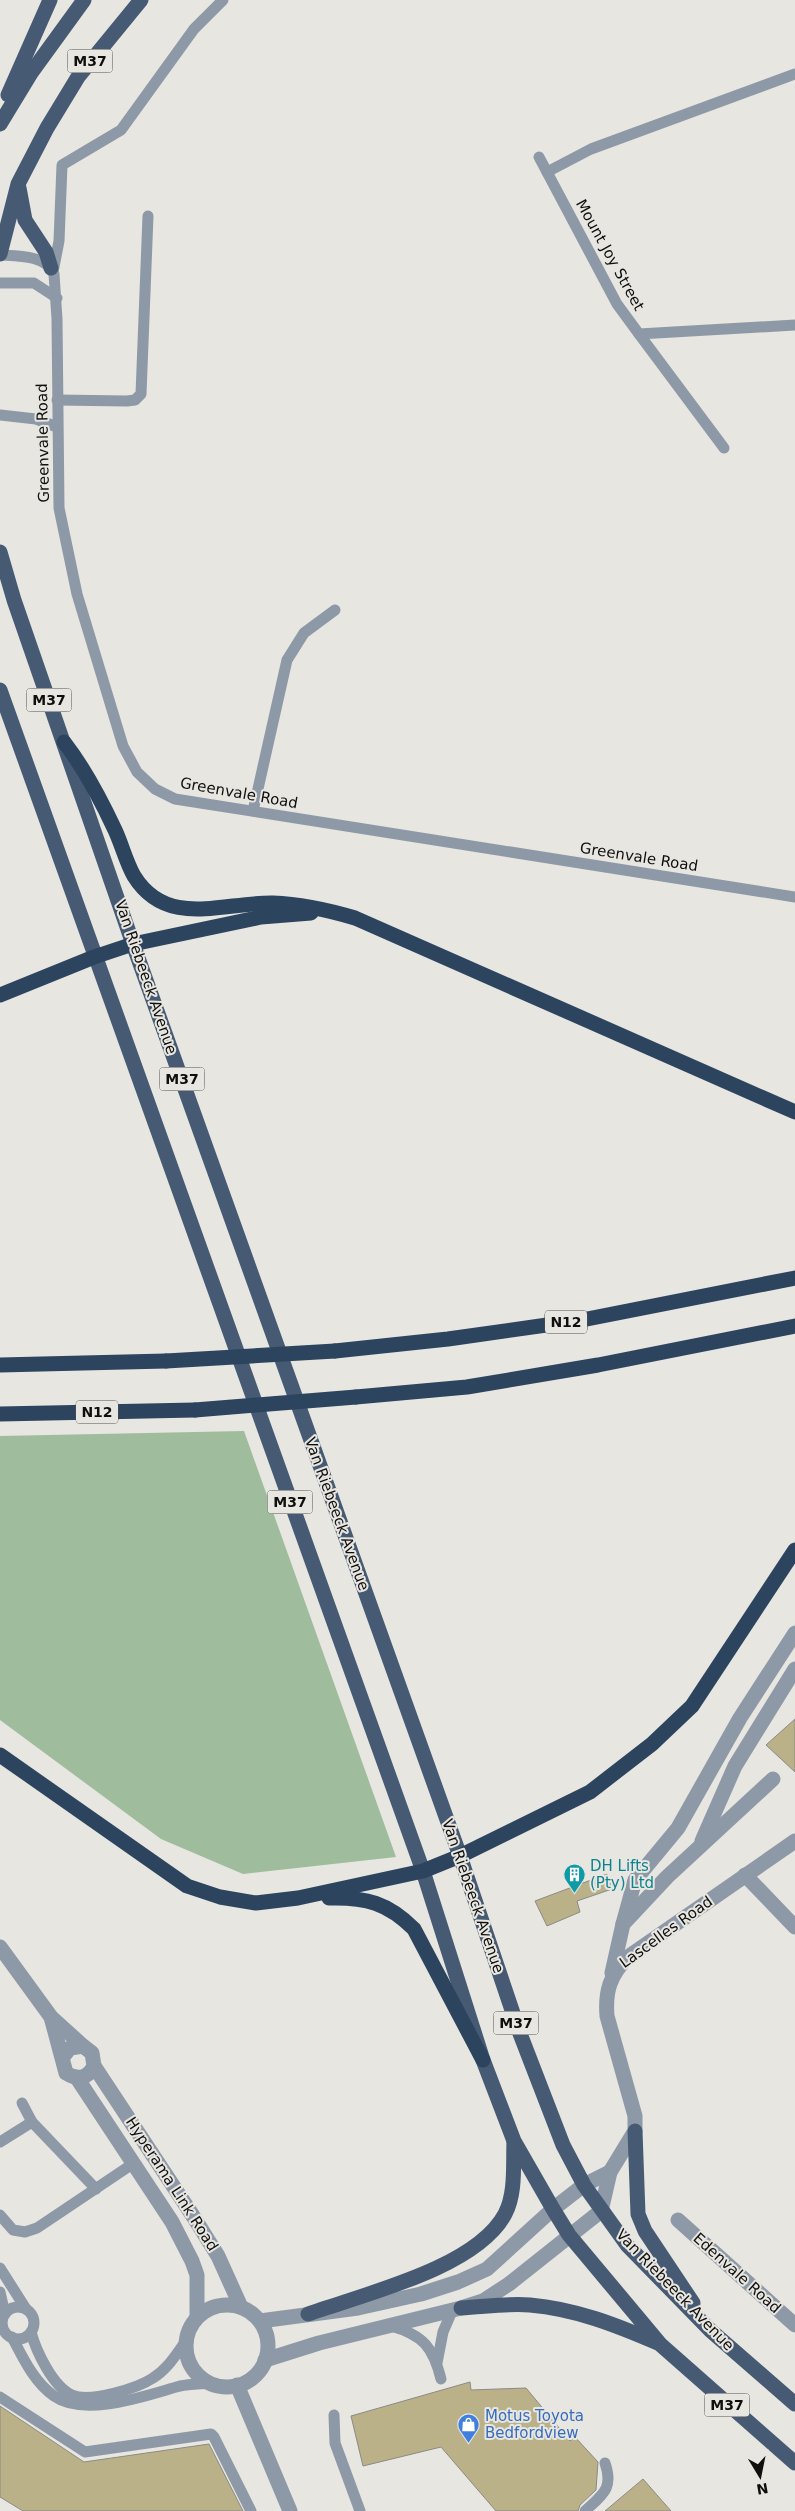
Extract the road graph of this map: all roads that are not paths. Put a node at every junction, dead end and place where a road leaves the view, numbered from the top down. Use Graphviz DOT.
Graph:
graph roads {
  1 [pos="50,0"];
  2 [pos="84,0"];
  3 [pos="141,0"];
  4 [pos="223,0"];
  5 [pos="795,74"];
  6 [pos="0,113"];
  7 [pos="0,124"];
  8 [pos="539,157"];
  9 [pos="547,172"];
  10 [pos="18,184"];
  11 [pos="148,216"];
  12 [pos="0,254"];
  13 [pos="52,270"];
  14 [pos="0,283"];
  15 [pos="57,298"];
  16 [pos="795,325"];
  17 [pos="638,334"];
  18 [pos="57,400"];
  19 [pos="0,415"];
  20 [pos="57,427"];
  21 [pos="724,448"];
  22 [pos="0,552"];
  23 [pos="335,610"];
  24 [pos="0,690"];
  25 [pos="64,742"];
  26 [pos="254,811"];
  27 [pos="795,897"];
  28 [pos="331,911"];
  29 [pos="134,944"];
  30 [pos="94,957"];
  31 [pos="0,995"];
  32 [pos="795,1112"];
  33 [pos="795,1278"];
  34 [pos="795,1326"];
  35 [pos="0,1365"];
  36 [pos="0,1414"];
  37 [pos="795,1550"];
  38 [pos="795,1633"];
  39 [pos="795,1669"];
  40 [pos="0,1755"];
  41 [pos="773,1779"];
  42 [pos="795,1841"];
  43 [pos="700,1847"];
  44 [pos="460,1856"];
  45 [pos="424,1871"];
  46 [pos="745,1875"];
  47 [pos="298,1898"];
  48 [pos="623,1924"];
  49 [pos="795,1927"];
  50 [pos="0,1946"];
  51 [pos="611,1977"];
  52 [pos="51,2018"];
  53 [pos="83,2046"];
  54 [pos="63,2058"];
  55 [pos="483,2060"];
  56 [pos="94,2066"];
  57 [pos="77,2078"];
  58 [pos="22,2103"];
  59 [pos="32,2122"];
  60 [pos="635,2131"];
  61 [pos="514,2141"];
  62 [pos="0,2142"];
  63 [pos="134,2163"];
  64 [pos="610,2172"];
  65 [pos="584,2185"];
  66 [pos="96,2188"];
  67 [pos="553,2209"];
  68 [pos="601,2211"];
  69 [pos="0,2215"];
  70 [pos="678,2220"];
  71 [pos="569,2235"];
  72 [pos="0,2268"];
  73 [pos="0,2292"];
  74 [pos="241,2307"];
  75 [pos="26,2309"];
  76 [pos="457,2310"];
  77 [pos="5,2314"];
  78 [pos="308,2314"];
  79 [pos="197,2317"];
  80 [pos="260,2322"];
  81 [pos="795,2325"];
  82 [pos="391,2326"];
  83 [pos="710,2330"];
  84 [pos="31,2332"];
  85 [pos="12,2337"];
  86 [pos="186,2341"];
  87 [pos="662,2345"];
  88 [pos="265,2360"];
  89 [pos="437,2362"];
  90 [pos="441,2379"];
  91 [pos="210,2383"];
  92 [pos="237,2386"];
  93 [pos="0,2397"];
  94 [pos="795,2404"];
  95 [pos="334,2415"];
  96 [pos="795,2463"];
  97 [pos="605,2464"];
  98 [pos="251,2511"];
  99 [pos="290,2511"];
  100 [pos="360,2511"];
  101 [pos="585,2511"];
  1 -- 6 [label="main road"];
  2 -- 7 [label="main road, M37"];
  3 -- 10 [label="main road, M37"];
  4 -- 13 [label="lane, Greenvale Road"];
  5 -- 9 [label="lane"];
  8 -- 9 [label="lane, Mount Joy Street"];
  9 -- 17 [label="lane, Mount Joy Street"];
  10 -- 12 [label="main road, M37"];
  10 -- 13 [label="main road"];
  11 -- 18 [label="lane"];
  12 -- 13 [label="lane"];
  13 -- 15 [label="lane, Greenvale Road"];
  14 -- 15 [label="lane"];
  15 -- 18 [label="lane, Greenvale Road"];
  16 -- 17 [label="lane, Mount Joy Street"];
  17 -- 21 [label="lane"];
  18 -- 20 [label="lane, Greenvale Road"];
  19 -- 20 [label="lane"];
  20 -- 26 [label="lane, Greenvale Road"];
  22 -- 25 [label="main road, Van Riebeeck Avenue / M37"];
  23 -- 26 [label="lane"];
  24 -- 30 [label="main road, M37"];
  25 -- 28 [label="highway"];
  25 -- 29 [label="main road, Van Riebeeck Avenue / M37"];
  26 -- 27 [label="lane, Greenvale Road"];
  28 -- 29 [label="highway"];
  28 -- 32 [label="highway"];
  29 -- 30 [label="highway"];
  29 -- 44 [label="main road, Van Riebeeck Avenue / M37"];
  30 -- 31 [label="highway"];
  30 -- 45 [label="main road, M37"];
  33 -- 35 [label="highway, N12, bridge"];
  34 -- 36 [label="highway, N12, bridge"];
  37 -- 44 [label="highway"];
  38 -- 48 [label="street"];
  39 -- 43 [label="street"];
  40 -- 47 [label="highway"];
  41 -- 43 [label="street"];
  42 -- 46 [label="street, Lascelles Road"];
  43 -- 48 [label="street"];
  44 -- 45 [label="highway"];
  44 -- 65 [label="main road, Van Riebeeck Avenue / M37"];
  45 -- 47 [label="highway"];
  45 -- 55 [label="main road, M37"];
  46 -- 49 [label="street"];
  46 -- 51 [label="street, Lascelles Road"];
  47 -- 55 [label="highway"];
  48 -- 51 [label="street"];
  50 -- 52 [label="street"];
  51 -- 60 [label="street, Lascelles Road"];
  52 -- 53 [label="street"];
  52 -- 54 [label="street"];
  53 -- 54 [label="street"];
  53 -- 56 [label="street"];
  54 -- 57 [label="street"];
  55 -- 61 [label="main road, M37"];
  56 -- 57 [label="street"];
  56 -- 74 [label="street, Hyperama Link Road"];
  57 -- 63 [label="street, Hyperama Link Road"];
  58 -- 59 [label="lane"];
  59 -- 62 [label="lane"];
  59 -- 66 [label="lane"];
  60 -- 64 [label="street"];
  60 -- 83 [label="main road"];
  61 -- 67 [label="main road, M37"];
  61 -- 78 [label="main road"];
  63 -- 66 [label="lane"];
  63 -- 79 [label="street, Hyperama Link Road"];
  64 -- 65 [label="street"];
  64 -- 68 [label="street"];
  65 -- 67 [label="street"];
  65 -- 68 [label="main road, Van Riebeeck Avenue / M37"];
  66 -- 69 [label="lane"];
  67 -- 71 [label="main road, M37"];
  67 -- 78 [label="street"];
  68 -- 71 [label="street"];
  68 -- 83 [label="main road, Van Riebeeck Avenue / M37"];
  70 -- 81 [label="street, Edenvale Road"];
  71 -- 76 [label="street"];
  71 -- 87 [label="main road, M37"];
  72 -- 75 [label="lane"];
  73 -- 77 [label="lane"];
  74 -- 79 [label="street"];
  74 -- 80 [label="street"];
  75 -- 77 [label="lane"];
  75 -- 84 [label="lane"];
  76 -- 82 [label="street"];
  76 -- 87 [label="main road"];
  76 -- 89 [label="lane"];
  77 -- 85 [label="lane"];
  78 -- 80 [label="street"];
  79 -- 86 [label="street"];
  80 -- 88 [label="street"];
  82 -- 88 [label="street"];
  82 -- 89 [label="lane"];
  83 -- 94 [label="main road, Van Riebeeck Avenue / M37"];
  84 -- 85 [label="lane"];
  84 -- 86 [label="lane"];
  85 -- 91 [label="lane"];
  86 -- 91 [label="street"];
  87 -- 96 [label="main road, M37"];
  88 -- 92 [label="street"];
  89 -- 90 [label="lane"];
  91 -- 92 [label="street"];
  92 -- 99 [label="street"];
  93 -- 98 [label="lane"];
  95 -- 100 [label="lane"];
  97 -- 101 [label="lane"];
}
